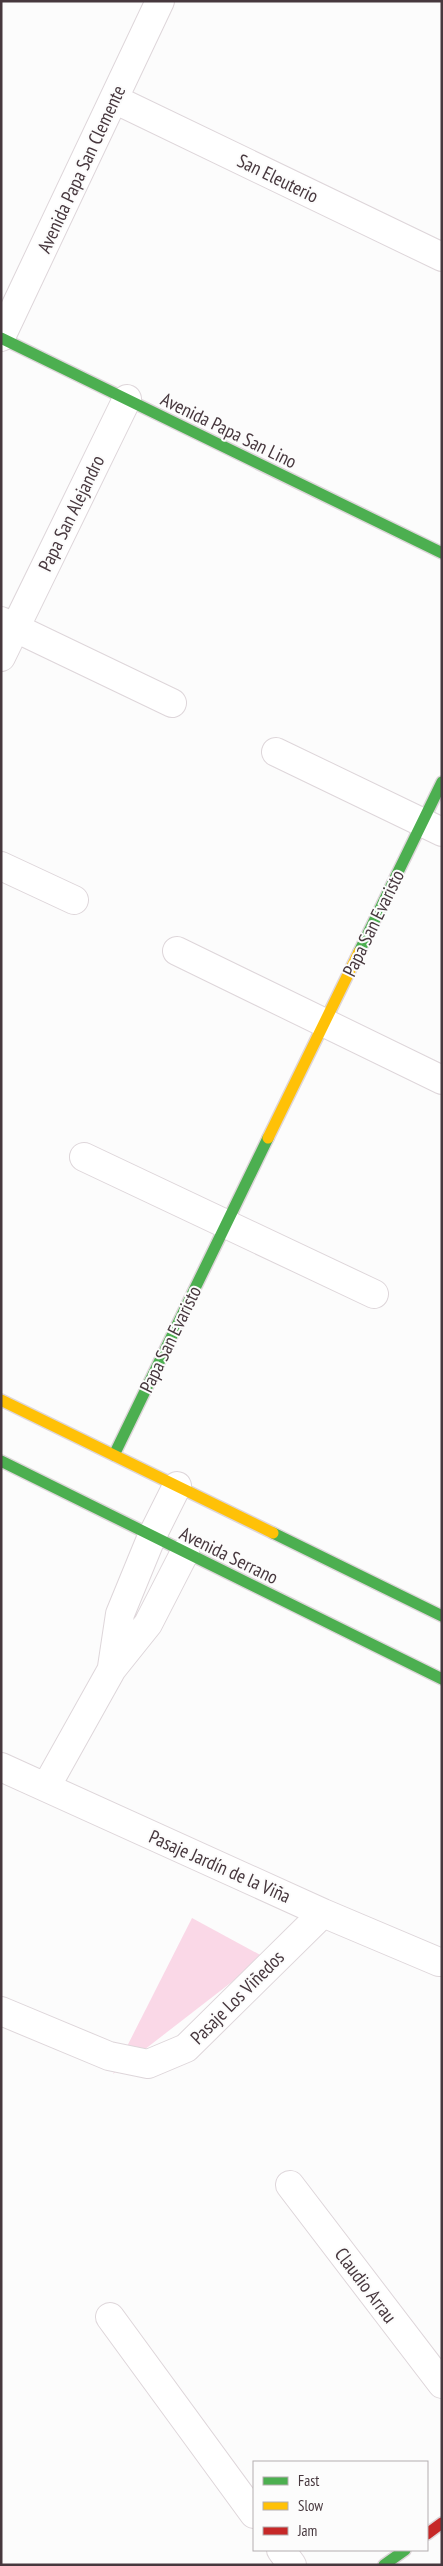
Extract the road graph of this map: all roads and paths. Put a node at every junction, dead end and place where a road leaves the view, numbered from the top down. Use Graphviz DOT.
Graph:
graph roads {
  1 [pos="160,1"];
  2 [pos="114,99"];
  3 [pos="442,257"];
  4 [pos="1,337"];
  5 [pos="127,399"];
  6 [pos="442,553"];
  7 [pos="8,624"];
  8 [pos="1,657"];
  9 [pos="172,703"];
  10 [pos="276,752"];
  11 [pos="442,782"];
  12 [pos="432,828"];
  13 [pos="1,866"];
  14 [pos="74,900"];
  15 [pos="177,951"];
  16 [pos="324,1023"];
  17 [pos="442,1080"];
  18 [pos="84,1157"];
  19 [pos="226,1224"];
  20 [pos="374,1294"];
  21 [pos="1,1400"];
  22 [pos="114,1455"];
  23 [pos="1,1461"];
  24 [pos="177,1486"];
  25 [pos="152,1536"];
  26 [pos="184,1552"];
  27 [pos="442,1616"];
  28 [pos="112,1669"];
  29 [pos="442,1679"];
  30 [pos="1,1767"];
  31 [pos="46,1787"];
  32 [pos="323,1913"];
  33 [pos="439,1962"];
  34 [pos="1,2011"];
  35 [pos="290,2186"];
  36 [pos="110,2317"];
  37 [pos="442,2384"];
  38 [pos="253,2513"];
  39 [pos="442,2523"];
  40 [pos="428,2533"];
  41 [pos="282,2551"];
  42 [pos="404,2551"];
  43 [pos="292,2565"];
  44 [pos="384,2565"];
  1 -- 2 [label="street, Avenida Papa San Clemente"];
  2 -- 3 [label="street, San Eleuterio"];
  2 -- 4 [label="street, Avenida Papa San Clemente"];
  4 -- 5 [label="street, Avenida Papa San Lino"];
  5 -- 6 [label="street, Avenida Papa San Lino"];
  5 -- 7 [label="street, Papa San Alejandro"];
  7 -- 8 [label="street, Papa San Alejandro"];
  7 -- 9 [label="street"];
  10 -- 12 [label="street"];
  11 -- 12 [label="street, Papa San Evaristo"];
  12 -- 16 [label="street, Papa San Evaristo"];
  13 -- 14 [label="street"];
  15 -- 16 [label="street"];
  16 -- 17 [label="street"];
  16 -- 19 [label="street, Papa San Evaristo"];
  18 -- 19 [label="street"];
  19 -- 20 [label="street"];
  19 -- 22 [label="street, Papa San Evaristo"];
  21 -- 22 [label="street, Avenida Serrano"];
  22 -- 24 [label="street, Avenida Serrano"];
  23 -- 25 [label="street, Avenida Serrano"];
  24 -- 25 [label="street"];
  24 -- 27 [label="street, Avenida Serrano"];
  25 -- 26 [label="street, Avenida Serrano"];
  25 -- 28 [label="street"];
  26 -- 28 [label="street"];
  26 -- 29 [label="street, Avenida Serrano"];
  28 -- 31 [label="street"];
  30 -- 31 [label="street, Pasaje Jardín de la Viña"];
  31 -- 32 [label="street, Pasaje Jardín de la Viña"];
  32 -- 33 [label="street, Pasaje Jardín de la Viña"];
  32 -- 34 [label="street, Pasaje Los Viñedos"];
  35 -- 37 [label="street, Claudio Arrau"];
  36 -- 38 [label="street"];
  39 -- 40 [label="street"];
  41 -- 43 [label="street"];
  42 -- 44 [label="street"];
}
